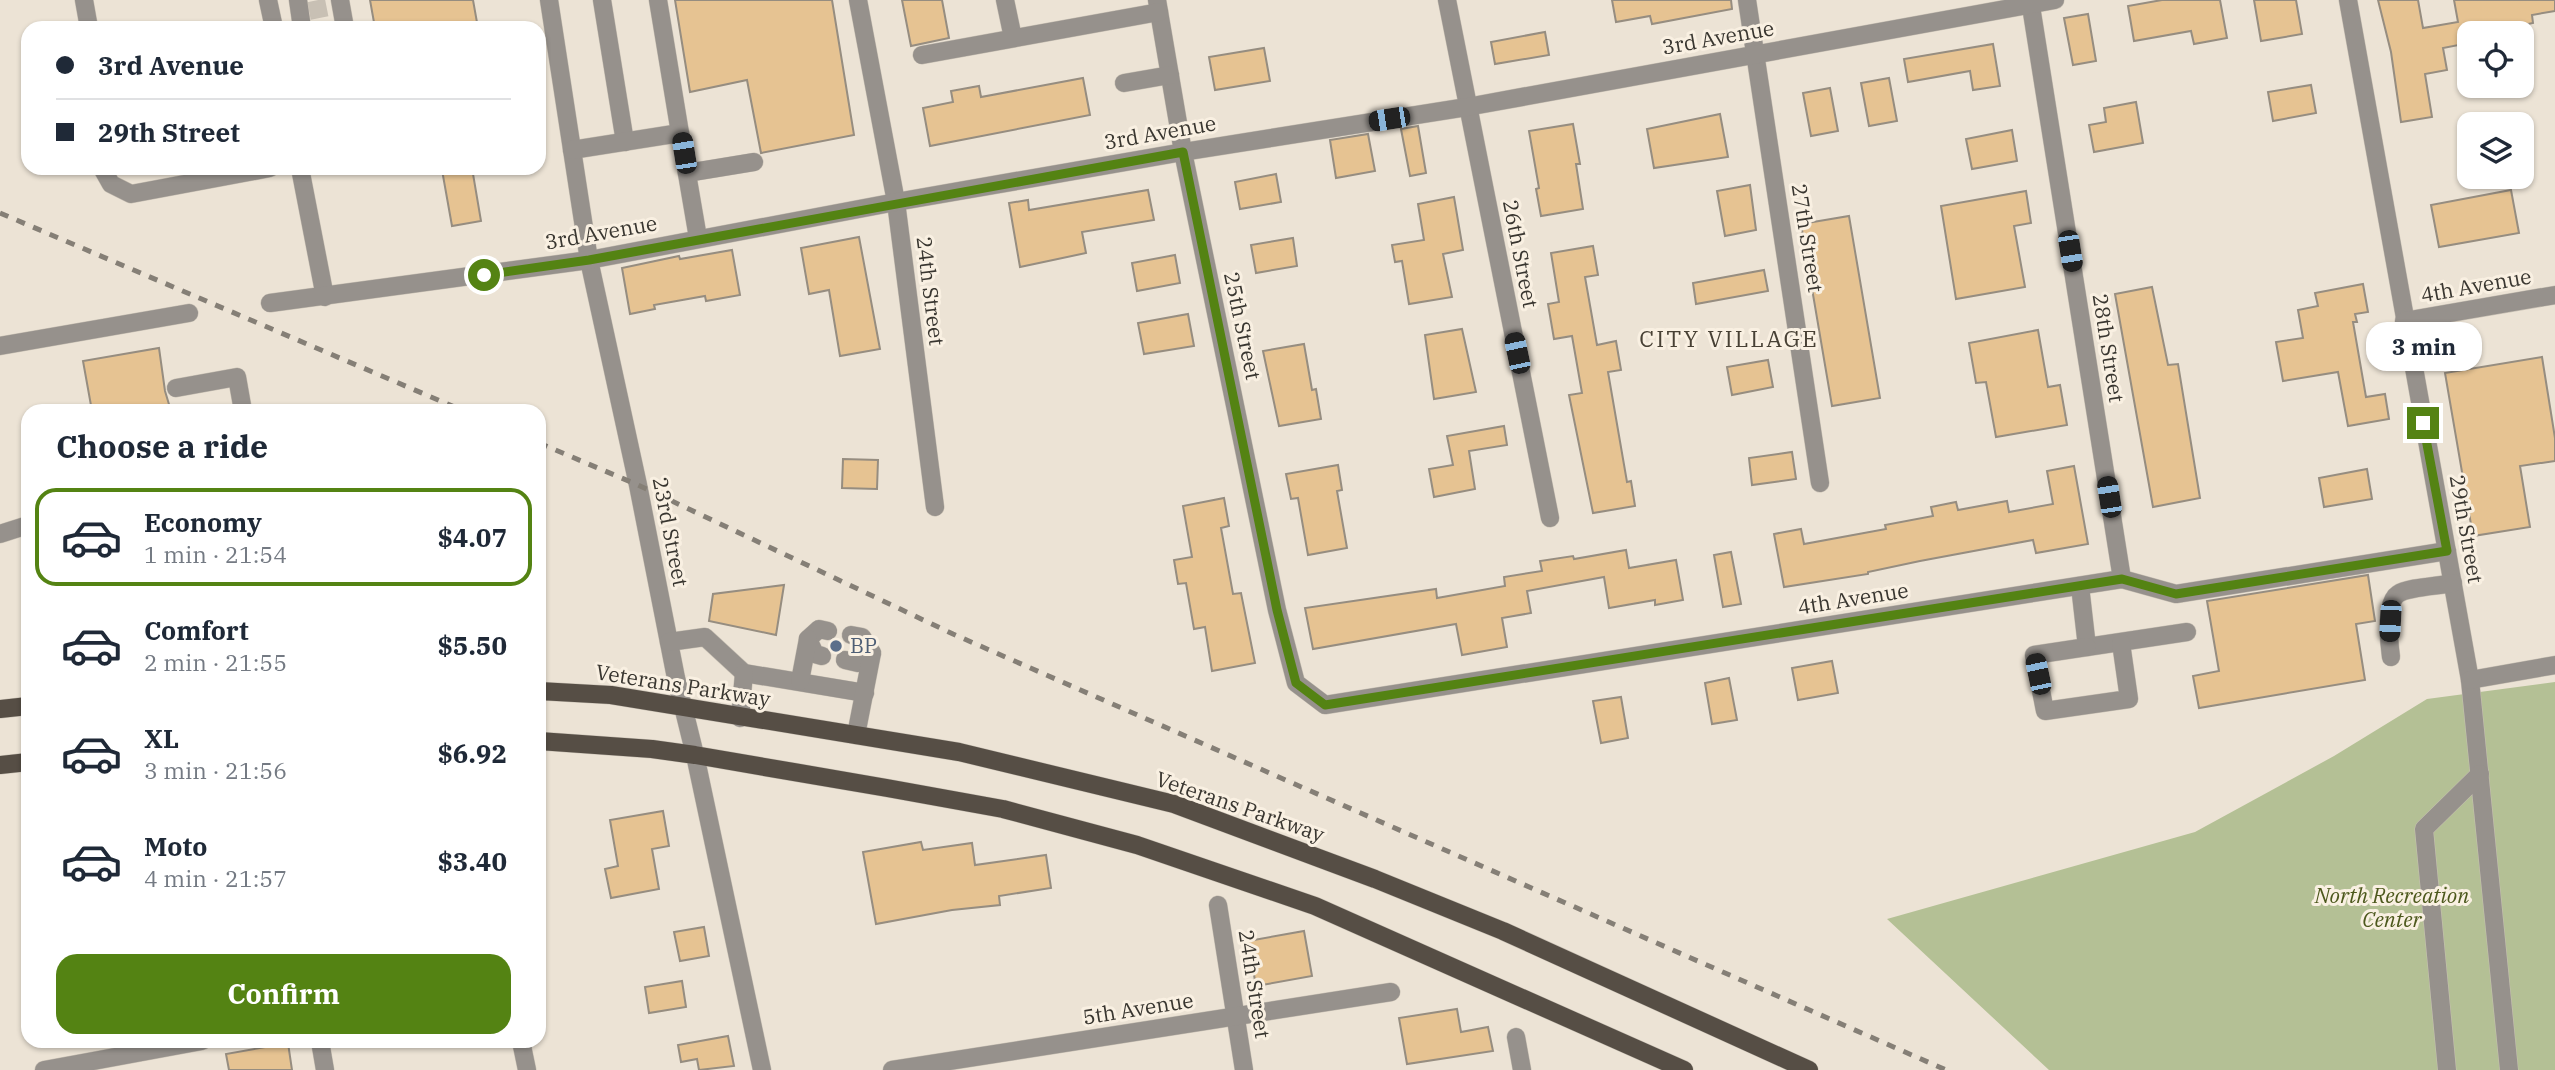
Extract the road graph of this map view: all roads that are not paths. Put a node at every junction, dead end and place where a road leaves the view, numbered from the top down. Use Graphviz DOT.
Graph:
graph roads {
  1 [pos="84,0"];
  2 [pos="268,0"];
  3 [pos="549,0"];
  4 [pos="602,0"];
  5 [pos="658,0"];
  6 [pos="858,0"];
  7 [pos="1005,0"];
  8 [pos="1447,0"];
  9 [pos="1747,0"];
  10 [pos="2055,0"];
  11 [pos="2348,0"];
  12 [pos="2030,2"];
  13 [pos="337,4"];
  14 [pos="1158,6"];
  15 [pos="88,21"];
  16 [pos="273,21"];
  17 [pos="343,21"];
  18 [pos="1013,38"];
  19 [pos="1756,54"];
  20 [pos="922,55"];
  21 [pos="1170,75"];
  22 [pos="1124,83"];
  23 [pos="1467,107"];
  24 [pos="680,133"];
  25 [pos="625,142"];
  26 [pos="572,150"];
  27 [pos="1183,152"];
  28 [pos="754,162"];
  29 [pos="687,173"];
  30 [pos="106,175"];
  31 [pos="233,175"];
  32 [pos="301,175"];
  33 [pos="896,202"];
  34 [pos="698,238"];
  35 [pos="589,260"];
  36 [pos="2555,295"];
  37 [pos="325,297"];
  38 [pos="270,303"];
  39 [pos="189,313"];
  40 [pos="2404,321"];
  41 [pos="0,346"];
  42 [pos="176,388"];
  43 [pos="242,404"];
  44 [pos="1820,483"];
  45 [pos="935,507"];
  46 [pos="1550,517"];
  47 [pos="21,527"];
  48 [pos="0,534"];
  49 [pos="2447,551"];
  50 [pos="2122,579"];
  51 [pos="2453,583"];
  52 [pos="2080,586"];
  53 [pos="828,631"];
  54 [pos="2187,632"];
  55 [pos="851,635"];
  56 [pos="808,639"];
  57 [pos="669,642"];
  58 [pos="2121,643"];
  59 [pos="2087,647"];
  60 [pos="872,653"];
  61 [pos="822,656"];
  62 [pos="2391,657"];
  63 [pos="845,660"];
  64 [pos="1290,660"];
  65 [pos="2555,665"];
  66 [pos="744,673"];
  67 [pos="2470,680"];
  68 [pos="800,681"];
  69 [pos="546,691"];
  70 [pos="864,693"];
  71 [pos="682,706"];
  72 [pos="21,707"];
  73 [pos="0,709"];
  74 [pos="740,718"];
  75 [pos="856,735"];
  76 [pos="546,741"];
  77 [pos="695,755"];
  78 [pos="21,763"];
  79 [pos="0,765"];
  80 [pos="2480,774"];
  81 [pos="1218,905"];
  82 [pos="1391,992"];
  83 [pos="1236,1016"];
  84 [pos="1516,1037"];
  85 [pos="164,1048"];
  86 [pos="321,1048"];
  87 [pos="522,1048"];
  88 [pos="44,1070"];
  89 [pos="325,1070"];
  90 [pos="527,1070"];
  91 [pos="762,1070"];
  92 [pos="892,1070"];
  93 [pos="1244,1070"];
  94 [pos="1522,1070"];
  95 [pos="1684,1070"];
  96 [pos="1809,1070"];
  97 [pos="2447,1070"];
  98 [pos="2509,1070"];
  1 -- 15 [label="street"];
  2 -- 16 [label="street"];
  3 -- 26 [label="street, 23rd Street"];
  4 -- 25 [label="street"];
  5 -- 24 [label="street"];
  6 -- 33 [label="street, 24th Street"];
  7 -- 18 [label="street"];
  8 -- 23 [label="street, 26th Street"];
  9 -- 19 [label="street, 27th Street"];
  10 -- 12 [label="street, 3rd Avenue"];
  11 -- 40 [label="street, 29th Street"];
  12 -- 19 [label="street, 3rd Avenue"];
  12 -- 50 [label="street, 28th Street"];
  13 -- 17 [label="street"];
  14 -- 18 [label="street"];
  14 -- 21 [label="street, 25th Street"];
  18 -- 20 [label="street"];
  19 -- 23 [label="street, 3rd Avenue"];
  19 -- 44 [label="street, 27th Street"];
  21 -- 22 [label="street"];
  21 -- 27 [label="street, 25th Street"];
  23 -- 27 [label="street, 3rd Avenue"];
  23 -- 46 [label="street, 26th Street"];
  24 -- 25 [label="street"];
  24 -- 29 [label="street"];
  25 -- 26 [label="street"];
  26 -- 35 [label="street, 23rd Street"];
  27 -- 33 [label="street, 3rd Avenue"];
  27 -- 64 [label="street, 25th Street"];
  28 -- 29 [label="street"];
  29 -- 34 [label="street"];
  30 -- 31 [label="street"];
  32 -- 37 [label="street"];
  33 -- 34 [label="street, 3rd Avenue"];
  33 -- 45 [label="street, 24th Street"];
  34 -- 35 [label="street, 3rd Avenue"];
  35 -- 37 [label="street, 3rd Avenue"];
  35 -- 57 [label="street, 23rd Street"];
  36 -- 40 [label="street, 4th Avenue"];
  37 -- 38 [label="street, 3rd Avenue"];
  39 -- 41 [label="street"];
  40 -- 49 [label="street, 29th Street"];
  42 -- 43 [label="street"];
  47 -- 48 [label="street"];
  49 -- 50 [label="street, 4th Avenue"];
  49 -- 51 [label="street, 29th Street"];
  50 -- 52 [label="street, 4th Avenue"];
  51 -- 62 [label="street"];
  51 -- 67 [label="street, 29th Street"];
  52 -- 59 [label="street"];
  52 -- 64 [label="street, 4th Avenue"];
  53 -- 56 [label="street"];
  54 -- 58 [label="street"];
  55 -- 60 [label="street"];
  56 -- 61 [label="street"];
  56 -- 68 [label="street"];
  57 -- 66 [label="street"];
  57 -- 71 [label="street, 23rd Street"];
  58 -- 59 [label="street"];
  58 -- 59 [label="street"];
  60 -- 63 [label="street"];
  60 -- 70 [label="street"];
  65 -- 67 [label="street"];
  66 -- 68 [label="street"];
  66 -- 74 [label="street"];
  67 -- 80 [label="street, 29th Street"];
  68 -- 70 [label="street"];
  69 -- 71 [label="main road, Veterans Parkway"];
  70 -- 75 [label="street"];
  71 -- 74 [label="main road, Veterans Parkway"];
  71 -- 77 [label="street, 23rd Street"];
  72 -- 73 [label="main road"];
  74 -- 75 [label="main road, Veterans Parkway"];
  75 -- 96 [label="main road, Veterans Parkway"];
  76 -- 77 [label="main road"];
  77 -- 91 [label="street, 23rd Street"];
  77 -- 95 [label="main road"];
  78 -- 79 [label="main road"];
  80 -- 97 [label="street"];
  80 -- 98 [label="street, 29th Street"];
  81 -- 83 [label="street, 24th Street"];
  82 -- 83 [label="street, 5th Avenue"];
  83 -- 92 [label="street, 5th Avenue"];
  83 -- 93 [label="street, 24th Street"];
  84 -- 94 [label="street"];
  85 -- 88 [label="street"];
  86 -- 89 [label="street"];
  87 -- 90 [label="street"];
}
